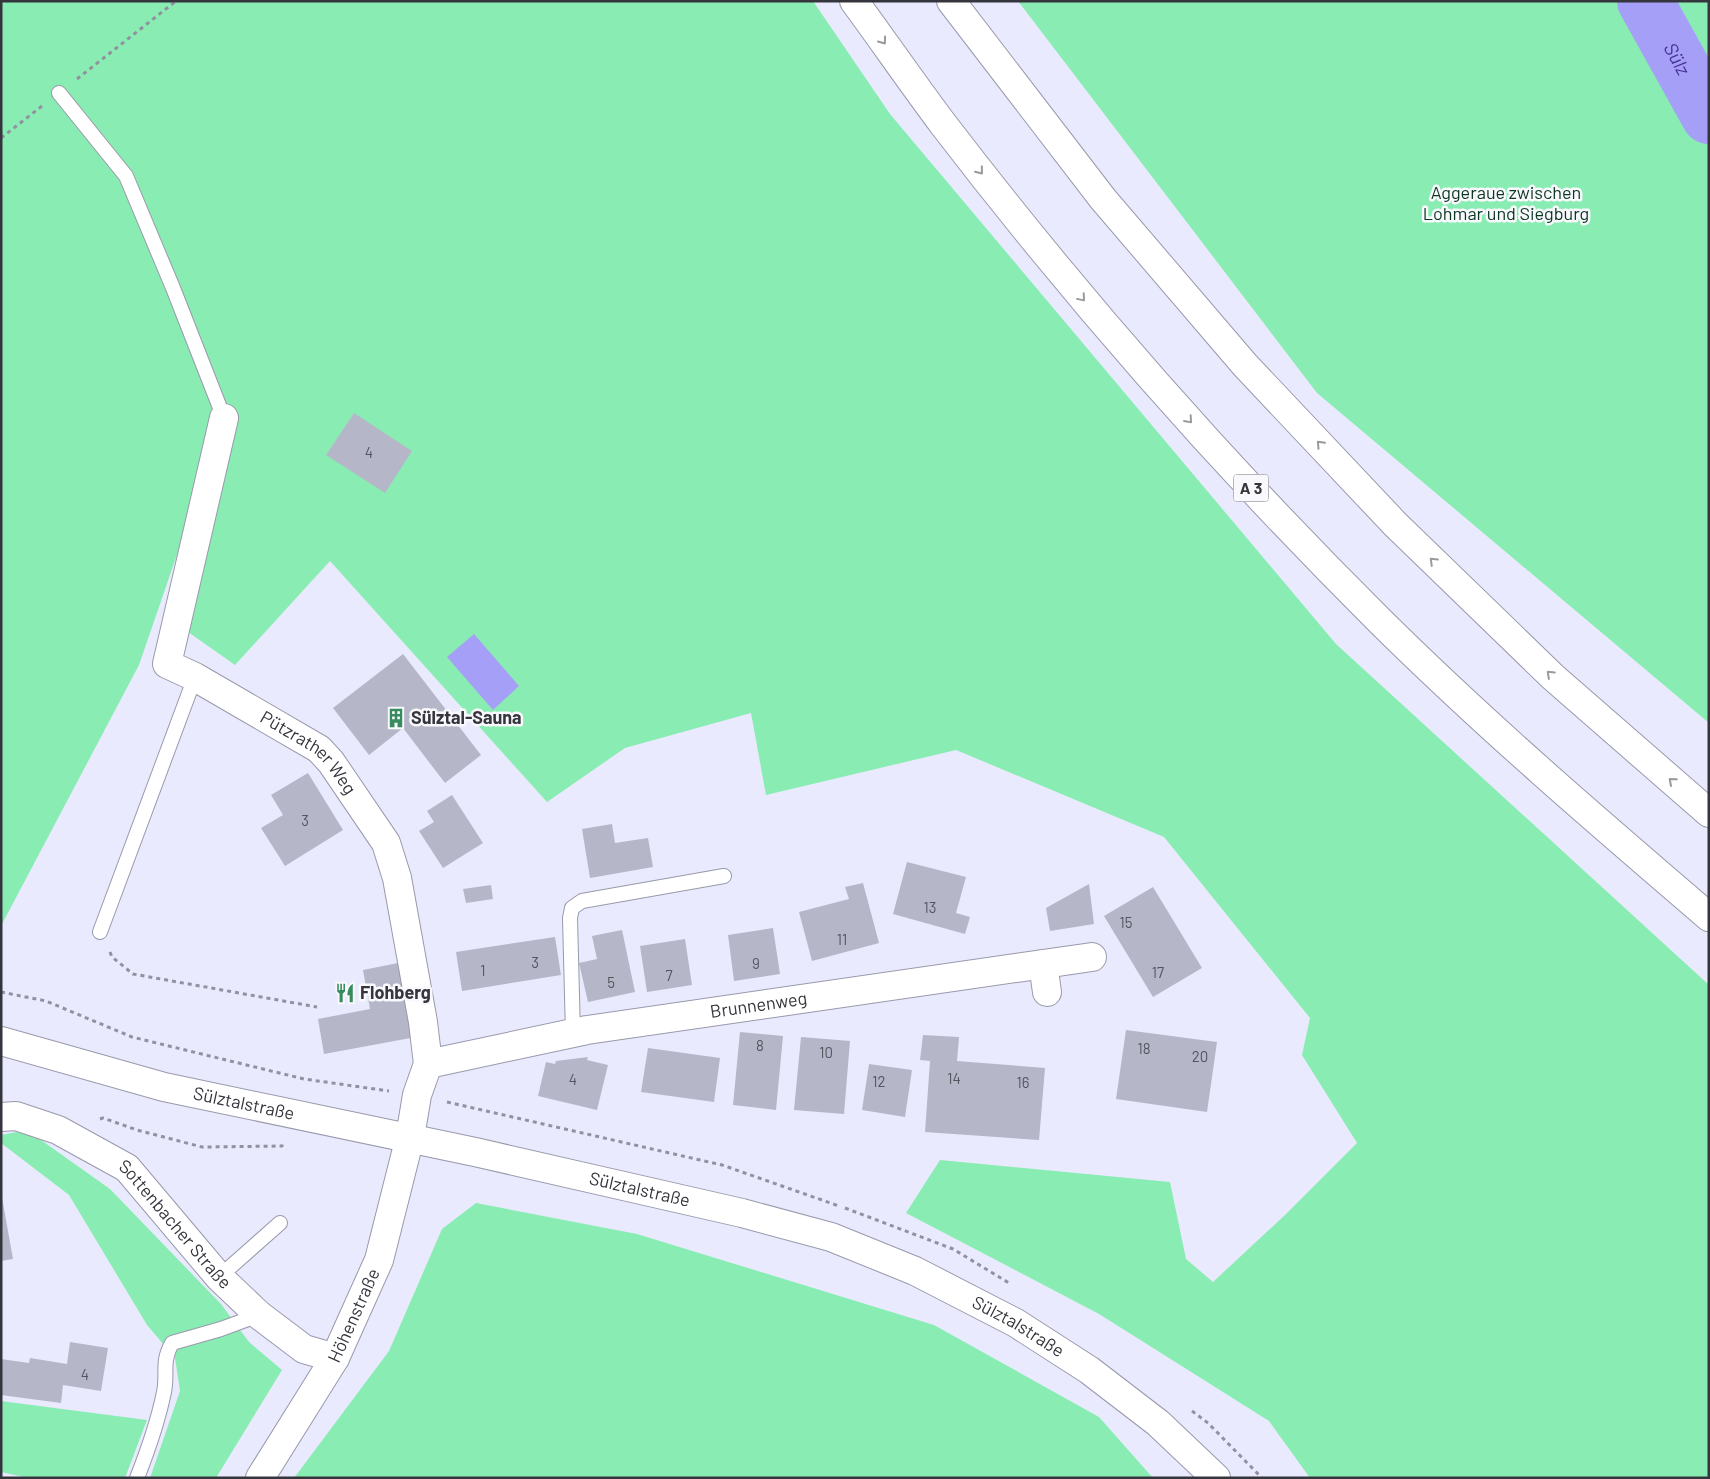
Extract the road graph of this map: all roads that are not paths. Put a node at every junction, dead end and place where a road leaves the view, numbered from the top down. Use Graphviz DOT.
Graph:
graph roads {
  1 [pos="854,1"];
  2 [pos="951,1"];
  3 [pos="59,93"];
  4 [pos="224,418"];
  5 [pos="195,677"];
  6 [pos="1709,814"];
  7 [pos="724,876"];
  8 [pos="1709,917"];
  9 [pos="100,932"];
  10 [pos="1092,957"];
  11 [pos="1043,964"];
  12 [pos="1048,992"];
  13 [pos="573,1034"];
  14 [pos="1,1041"];
  15 [pos="428,1064"];
  16 [pos="1,1117"];
  17 [pos="410,1137"];
  18 [pos="280,1224"];
  19 [pos="219,1277"];
  20 [pos="259,1315"];
  21 [pos="335,1358"];
  22 [pos="138,1478"];
  23 [pos="260,1478"];
  24 [pos="1216,1478"];
  1 -- 8 [label="main road, A 3, one-way"];
  6 -- 2 [label="main road, one-way"];
  3 -- 4 [label="lane"];
  4 -- 5 [label="main road, Pützrather Weg"];
  5 -- 9 [label="lane"];
  5 -- 15 [label="main road, Pützrather Weg"];
  7 -- 13 [label="lane"];
  10 -- 11 [label="main road, Brunnenweg"];
  11 -- 12 [label="main road"];
  11 -- 13 [label="main road, Brunnenweg"];
  13 -- 15 [label="main road, Brunnenweg"];
  14 -- 17 [label="main road, Sülztalstraße"];
  15 -- 17 [label="main road, Pützrather Weg"];
  16 -- 19 [label="main road, Sottenbacher Straße"];
  17 -- 21 [label="main road, Höhenstraße"];
  17 -- 24 [label="main road, Sülztalstraße"];
  18 -- 19 [label="lane"];
  19 -- 20 [label="main road, Sottenbacher Straße"];
  20 -- 21 [label="main road, Sottenbacher Straße"];
  20 -- 22 [label="lane"];
  21 -- 23 [label="main road, Höhenstraße"];
}
